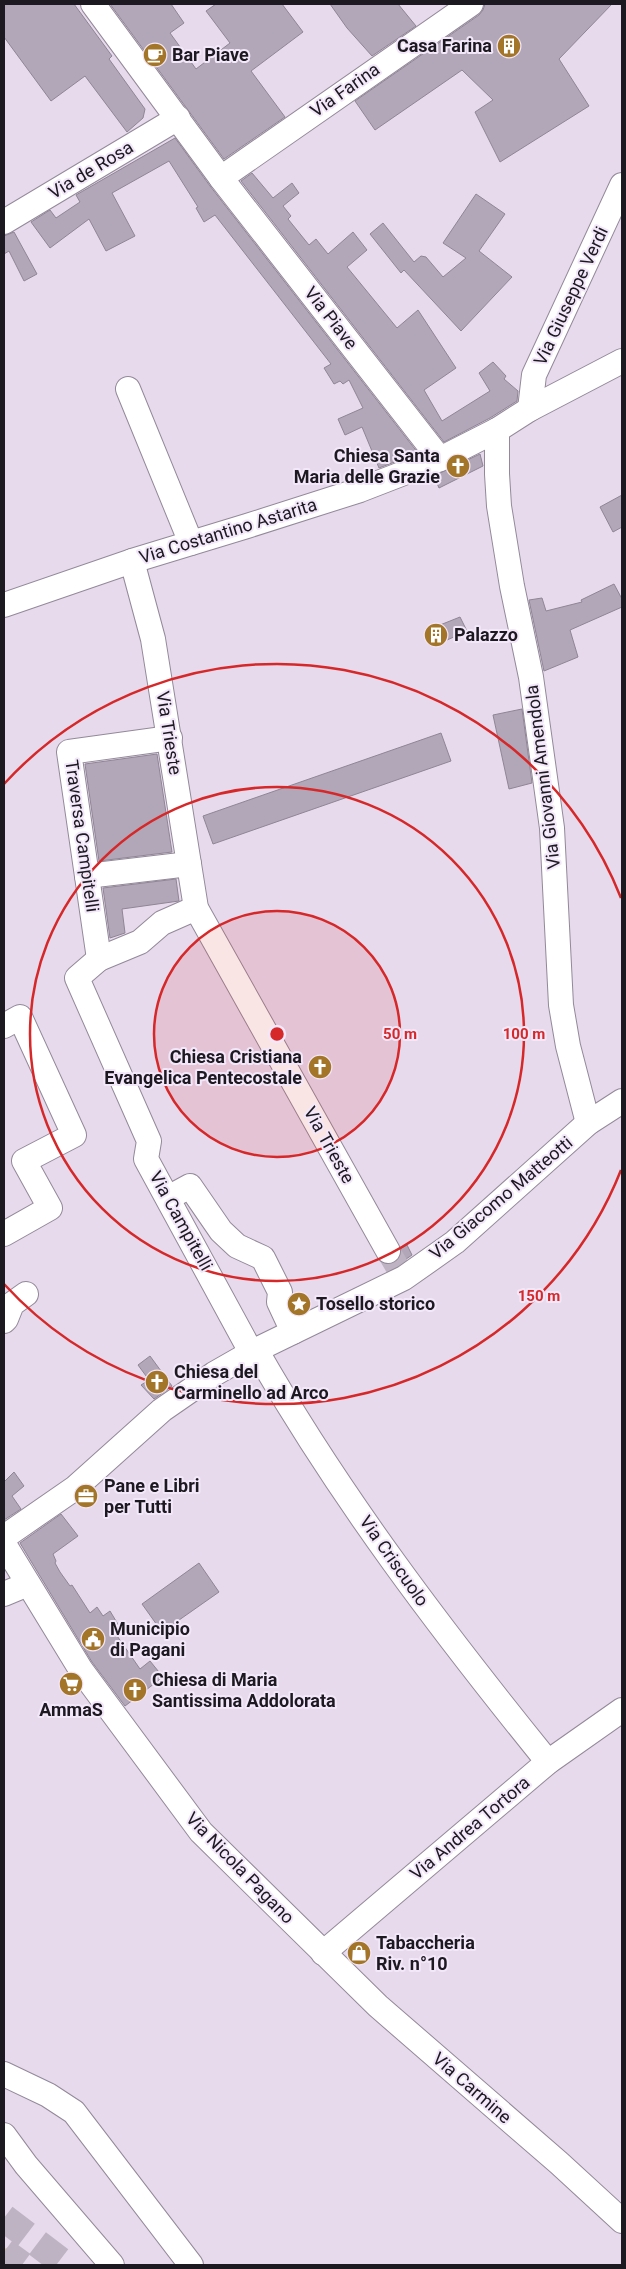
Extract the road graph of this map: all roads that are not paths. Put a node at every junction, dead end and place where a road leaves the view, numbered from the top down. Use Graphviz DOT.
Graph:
graph roads {
  1 [pos="93,4"];
  2 [pos="471,4"];
  3 [pos="178,118"];
  4 [pos="221,178"];
  5 [pos="622,185"];
  6 [pos="4,222"];
  7 [pos="622,361"];
  8 [pos="128,389"];
  9 [pos="530,409"];
  10 [pos="497,430"];
  11 [pos="440,459"];
  12 [pos="190,543"];
  13 [pos="132,561"];
  14 [pos="4,605"];
  15 [pos="170,738"];
  16 [pos="189,864"];
  17 [pos="87,876"];
  18 [pos="196,908"];
  19 [pos="100,959"];
  20 [pos="4,1026"];
  21 [pos="622,1101"];
  22 [pos="588,1123"];
  23 [pos="168,1198"];
  24 [pos="4,1234"];
  25 [pos="388,1251"];
  26 [pos="26,1294"];
  27 [pos="4,1321"];
  28 [pos="292,1332"];
  29 [pos="253,1351"];
  30 [pos="4,1538"];
  31 [pos="4,1544"];
  32 [pos="28,1584"];
  33 [pos="4,1594"];
  34 [pos="622,1710"];
  35 [pos="548,1762"];
  36 [pos="323,1953"];
  37 [pos="4,2074"];
  38 [pos="4,2135"];
  39 [pos="622,2221"];
  40 [pos="112,2265"];
  41 [pos="191,2265"];
  1 -- 3 [label="street, Via Piave"];
  2 -- 4 [label="street, Via Farina"];
  3 -- 4 [label="street, Via Piave"];
  3 -- 6 [label="street, Via de Rosa"];
  4 -- 11 [label="street, Via Piave"];
  5 -- 9 [label="street, Via Giuseppe Verdi"];
  7 -- 9 [label="street, Via Costantino Astarita"];
  8 -- 12 [label="street"];
  9 -- 10 [label="street, Via Costantino Astarita"];
  10 -- 11 [label="street, Via Costantino Astarita"];
  10 -- 22 [label="street, Via Giovanni Amendola"];
  11 -- 12 [label="street, Via Costantino Astarita"];
  12 -- 13 [label="street, Via Costantino Astarita"];
  13 -- 14 [label="street, Via Costantino Astarita"];
  13 -- 15 [label="street, Via Trieste"];
  15 -- 16 [label="street, Via Trieste"];
  15 -- 17 [label="street, Traversa Campitelli"];
  16 -- 17 [label="street"];
  16 -- 18 [label="street, Via Trieste"];
  17 -- 19 [label="street, Traversa Campitelli"];
  18 -- 19 [label="street"];
  18 -- 25 [label="street, Via Trieste"];
  19 -- 23 [label="street, Via Campitelli"];
  20 -- 24 [label="street"];
  21 -- 22 [label="street, Via Giacomo Matteotti"];
  22 -- 28 [label="street, Via Giacomo Matteotti"];
  23 -- 28 [label="street"];
  23 -- 29 [label="street, Via Campitelli"];
  26 -- 27 [label="street"];
  28 -- 29 [label="street, Via Giacomo Matteotti"];
  29 -- 30 [label="street, Via Giacomo Matteotti"];
  29 -- 35 [label="street, Via Criscuolo"];
  31 -- 32 [label="street, Via Nicola Pagano"];
  32 -- 33 [label="street"];
  32 -- 36 [label="street, Via Nicola Pagano"];
  34 -- 35 [label="street, Via Andrea Tortora"];
  35 -- 36 [label="street, Via Andrea Tortora"];
  36 -- 39 [label="street, Via Carmine"];
  37 -- 41 [label="street"];
  38 -- 40 [label="street"];
}
